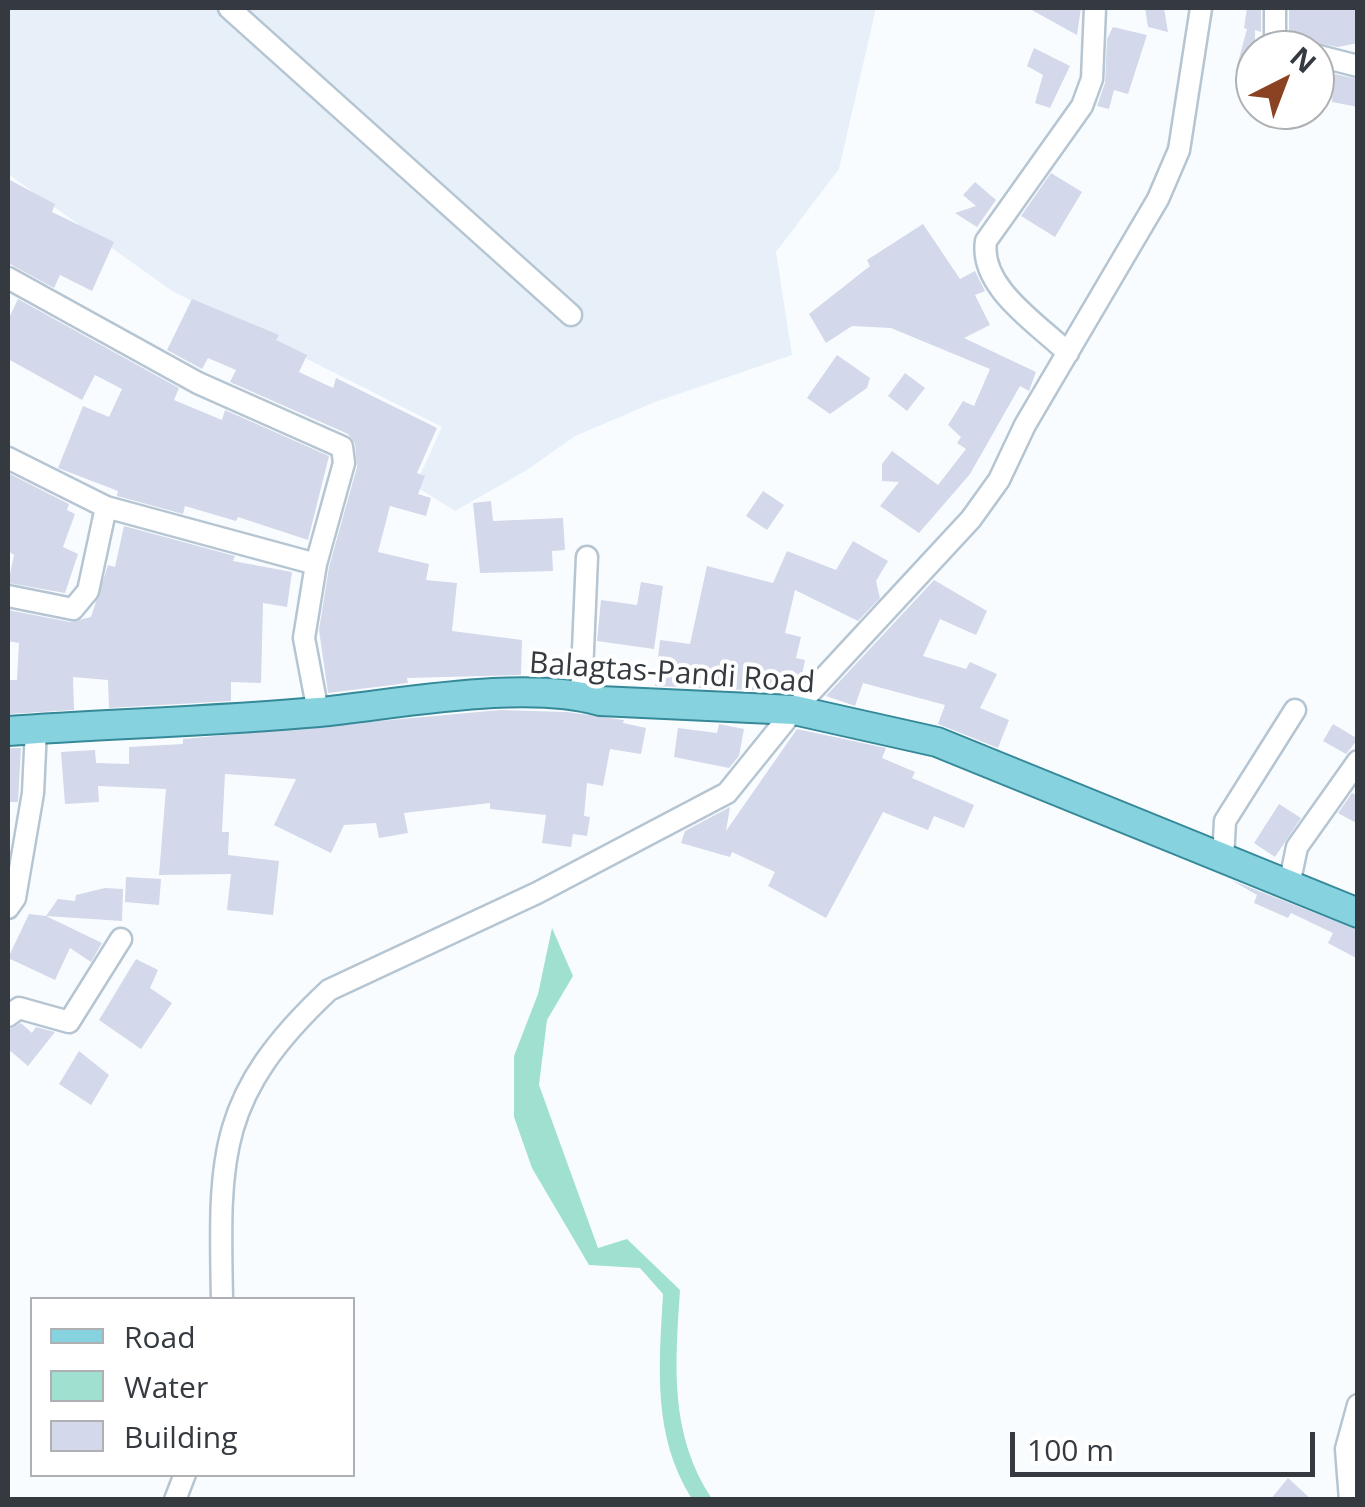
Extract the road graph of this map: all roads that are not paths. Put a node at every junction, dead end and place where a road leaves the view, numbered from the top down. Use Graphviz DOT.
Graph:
graph roads {
  1 [pos="228,8"];
  2 [pos="1095,8"];
  3 [pos="1201,8"];
  4 [pos="8,278"];
  5 [pos="570,315"];
  6 [pos="1068,353"];
  7 [pos="8,458"];
  8 [pos="106,507"];
  9 [pos="587,556"];
  10 [pos="316,564"];
  11 [pos="8,596"];
  12 [pos="581,696"];
  13 [pos="794,710"];
  14 [pos="1295,710"];
  15 [pos="318,712"];
  16 [pos="36,729"];
  17 [pos="8,731"];
  18 [pos="1358,762"];
  19 [pos="1223,859"];
  20 [pos="1289,885"];
  21 [pos="8,908"];
  22 [pos="1358,913"];
  23 [pos="120,939"];
  24 [pos="8,1016"];
  25 [pos="222,1297"];
  26 [pos="1358,1405"];
  27 [pos="1350,1500"];
  1 -- 5 [label="street"];
  2 -- 6 [label="street"];
  3 -- 6 [label="street"];
  4 -- 10 [label="street"];
  6 -- 13 [label="street"];
  7 -- 8 [label="street"];
  8 -- 10 [label="street"];
  8 -- 11 [label="street"];
  9 -- 12 [label="street"];
  10 -- 15 [label="street"];
  12 -- 13 [label="main road, Balagtas-Pandi Road"];
  12 -- 15 [label="main road, Balagtas-Pandi Road"];
  13 -- 19 [label="main road, Balagtas-Pandi Road"];
  13 -- 25 [label="street"];
  14 -- 19 [label="street"];
  15 -- 16 [label="main road, Balagtas-Pandi Road"];
  16 -- 17 [label="main road, Balagtas-Pandi Road"];
  16 -- 21 [label="street"];
  18 -- 20 [label="street"];
  19 -- 20 [label="main road, Balagtas-Pandi Road"];
  20 -- 22 [label="main road, Balagtas-Pandi Road"];
  23 -- 24 [label="street"];
  26 -- 27 [label="street"];
}
